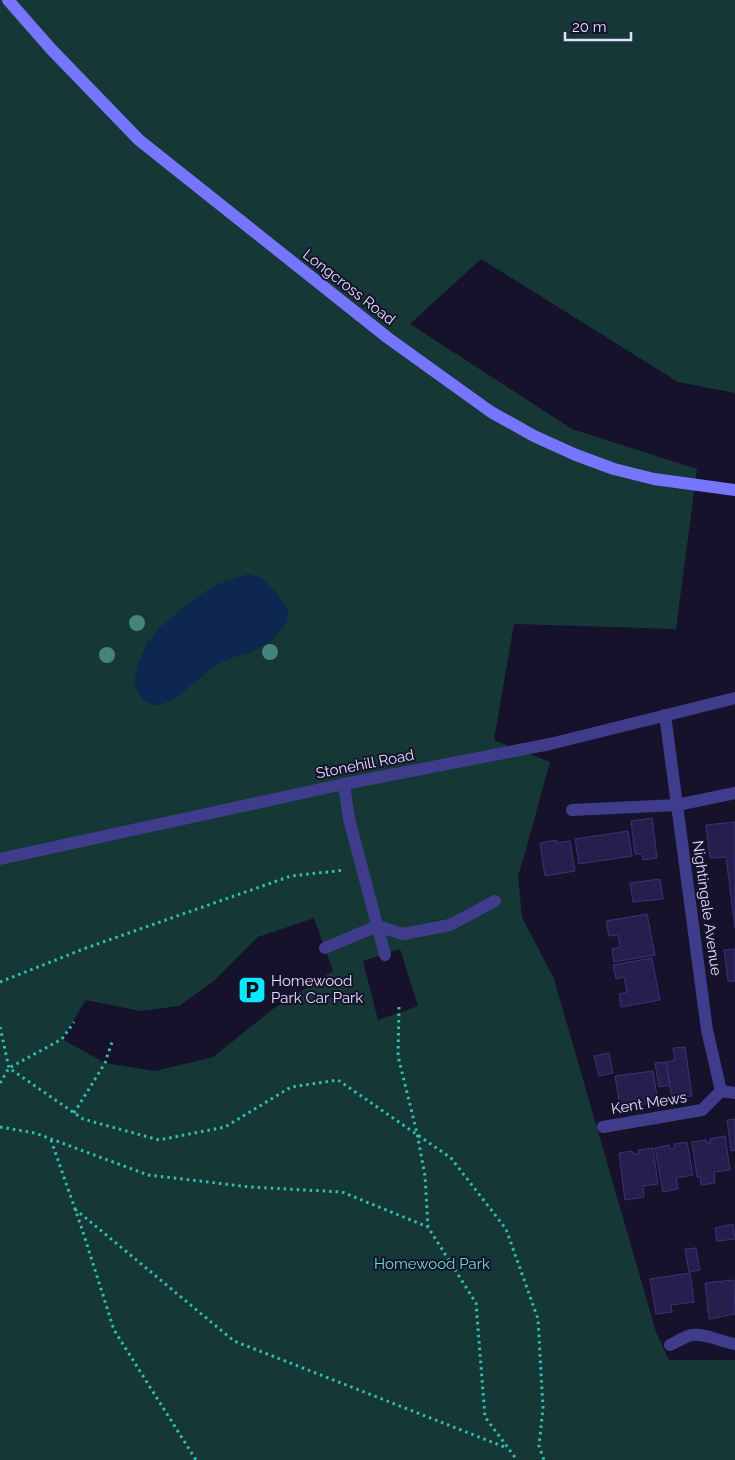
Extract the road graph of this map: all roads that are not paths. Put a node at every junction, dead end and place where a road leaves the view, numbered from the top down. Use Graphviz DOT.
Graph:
graph roads {
  1 [pos="8,0"];
  2 [pos="735,490"];
  3 [pos="735,698"];
  4 [pos="665,715"];
  5 [pos="344,784"];
  6 [pos="735,793"];
  7 [pos="677,805"];
  8 [pos="572,810"];
  9 [pos="0,859"];
  10 [pos="495,901"];
  11 [pos="377,926"];
  12 [pos="325,948"];
  13 [pos="385,954"];
  14 [pos="721,1090"];
  15 [pos="735,1093"];
  16 [pos="603,1127"];
  17 [pos="735,1344"];
  18 [pos="670,1345"];
  1 -- 2 [label="main road, Longcross Road"];
  3 -- 4 [label="street, Stonehill Road"];
  4 -- 5 [label="street, Stonehill Road"];
  4 -- 7 [label="street, Nightingale Avenue"];
  5 -- 9 [label="street, Stonehill Road"];
  5 -- 11 [label="street"];
  6 -- 7 [label="street"];
  7 -- 8 [label="street"];
  7 -- 14 [label="street, Nightingale Avenue"];
  10 -- 11 [label="street"];
  11 -- 12 [label="street"];
  11 -- 13 [label="street"];
  14 -- 15 [label="street"];
  14 -- 16 [label="street, Kent Mews"];
  17 -- 18 [label="street"];
}
